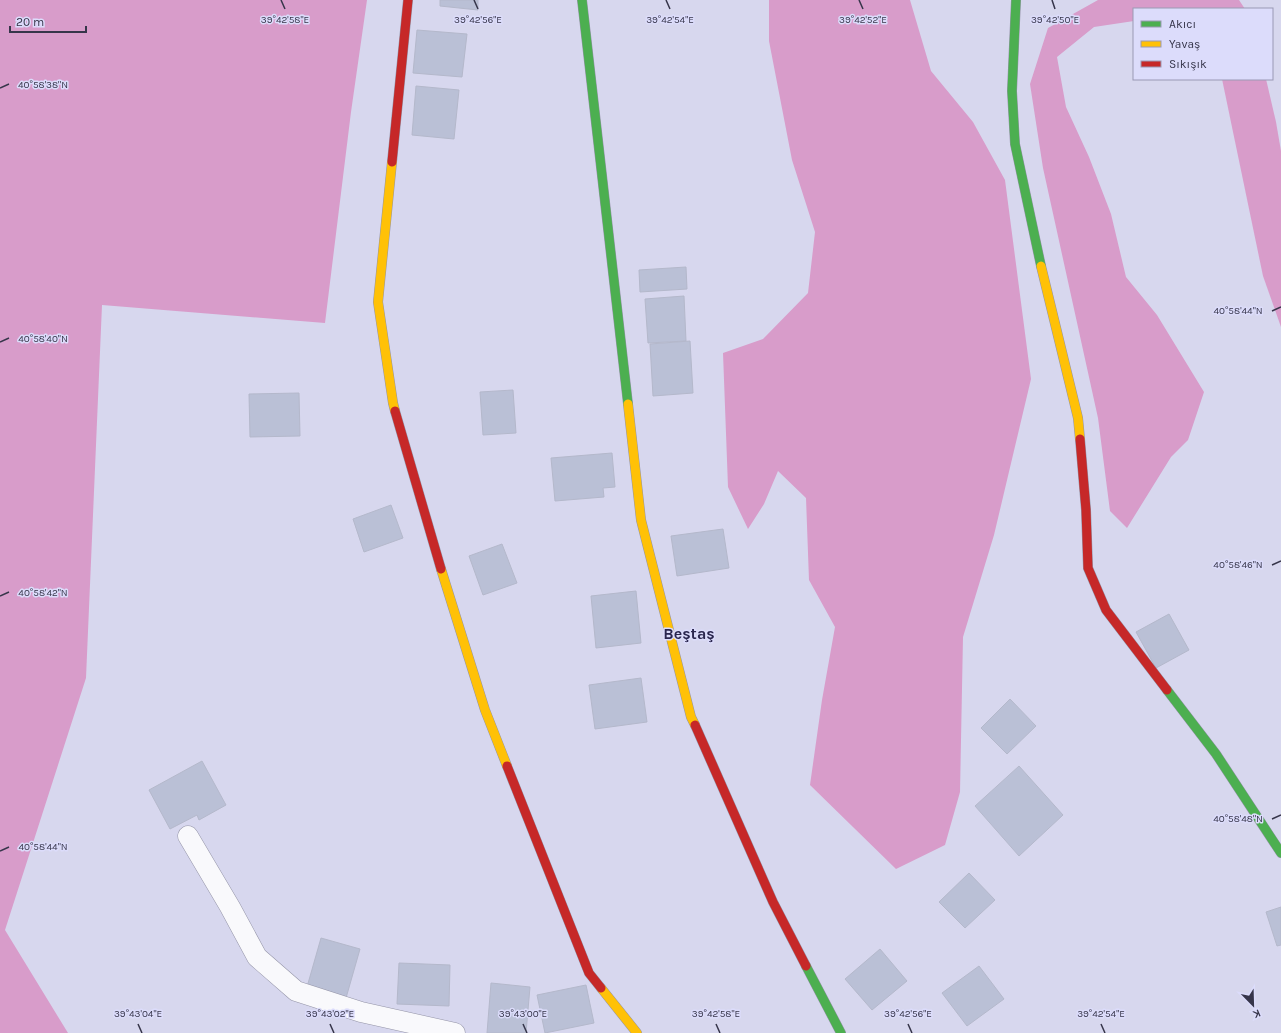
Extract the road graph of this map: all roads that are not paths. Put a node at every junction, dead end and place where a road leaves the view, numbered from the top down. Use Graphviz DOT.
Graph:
graph roads {
  1 [pos="408,0"];
  2 [pos="582,0"];
  3 [pos="1016,0"];
  4 [pos="188,836"];
  5 [pos="1281,853"];
  6 [pos="455,1033"];
  7 [pos="637,1033"];
  8 [pos="840,1033"];
  1 -- 7 [label="street"];
  2 -- 8 [label="street"];
  3 -- 5 [label="street"];
  4 -- 6 [label="street"];
}
